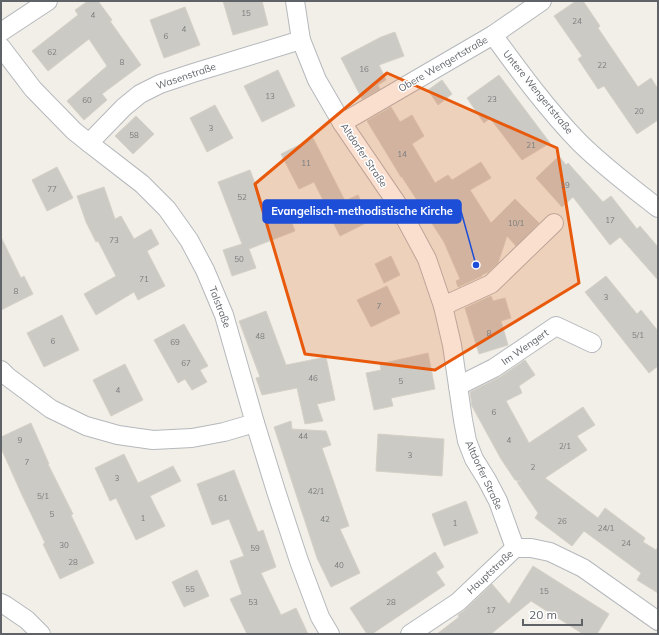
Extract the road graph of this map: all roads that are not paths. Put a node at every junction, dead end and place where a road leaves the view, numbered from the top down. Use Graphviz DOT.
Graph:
graph roads {
  1 [pos="48,1"];
  2 [pos="295,1"];
  3 [pos="542,1"];
  4 [pos="1,32"];
  5 [pos="492,36"];
  6 [pos="301,40"];
  7 [pos="1,47"];
  8 [pos="342,123"];
  9 [pos="89,143"];
  10 [pos="658,208"];
  11 [pos="554,223"];
  12 [pos="443,306"];
  13 [pos="592,343"];
  14 [pos="1,370"];
  15 [pos="458,386"];
  16 [pos="255,423"];
  17 [pos="515,548"];
  18 [pos="1,603"];
  19 [pos="658,621"];
  20 [pos="42,634"];
  21 [pos="330,634"];
  22 [pos="410,634"];
  1 -- 4 [label="street"];
  2 -- 6 [label="street, Altdorfer Straße"];
  3 -- 5 [label="street, Obere Wengertstraße"];
  5 -- 8 [label="street, Obere Wengertstraße"];
  5 -- 10 [label="street, Untere Wengertstraße"];
  6 -- 8 [label="street, Altdorfer Straße"];
  6 -- 9 [label="street, Wasenstraße"];
  7 -- 9 [label="street, Talstraße"];
  8 -- 12 [label="street, Altdorfer Straße"];
  9 -- 16 [label="street, Talstraße"];
  11 -- 12 [label="street"];
  12 -- 15 [label="street, Altdorfer Straße"];
  13 -- 15 [label="street, Im Wengert"];
  14 -- 16 [label="street"];
  15 -- 17 [label="street, Altdorfer Straße"];
  16 -- 21 [label="street, Talstraße"];
  17 -- 19 [label="street, Hauptstraße"];
  17 -- 22 [label="street, Hauptstraße"];
  18 -- 20 [label="street"];
}
